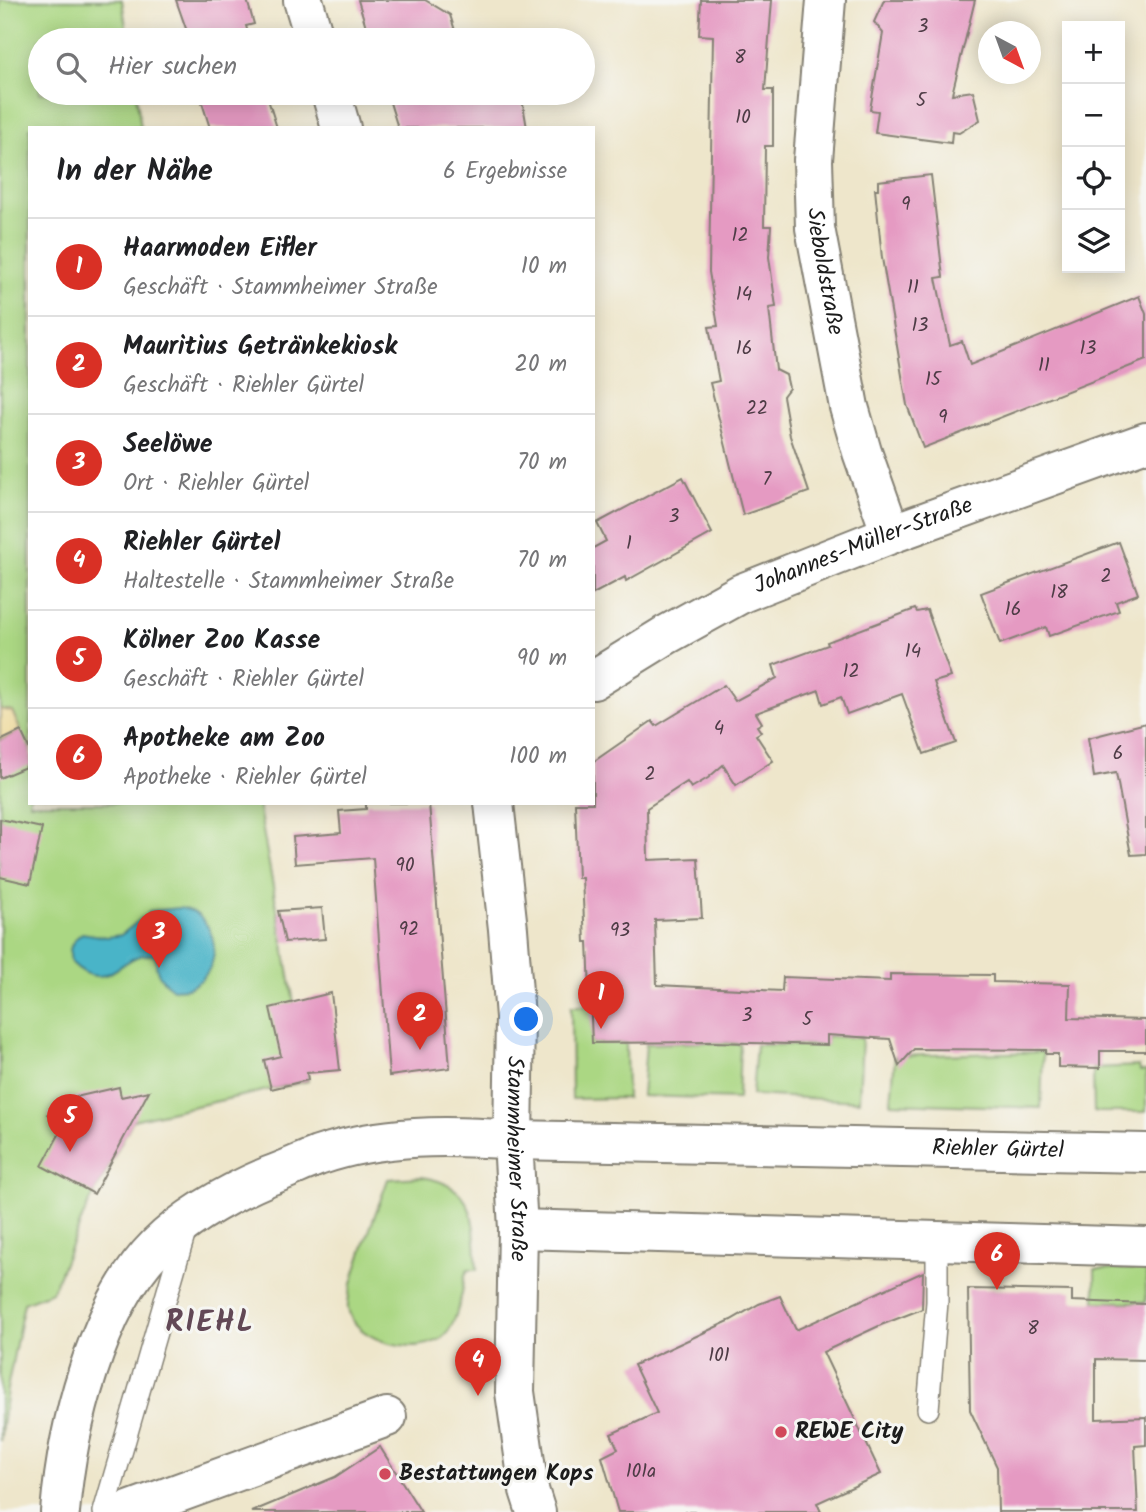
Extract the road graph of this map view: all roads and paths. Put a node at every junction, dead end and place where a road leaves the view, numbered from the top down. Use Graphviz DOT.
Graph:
graph roads {
  1 [pos="303,0"];
  2 [pos="826,0"];
  3 [pos="311,28"];
  4 [pos="334,105"];
  5 [pos="340,126"];
  6 [pos="1146,442"];
  7 [pos="891,534"];
  8 [pos="595,679"];
  9 [pos="494,805"];
  10 [pos="513,1140"];
  11 [pos="1146,1153"];
  12 [pos="188,1220"];
  13 [pos="518,1229"];
  14 [pos="937,1241"];
  15 [pos="1146,1247"];
  16 [pos="928,1409"];
  17 [pos="370,1423"];
  18 [pos="60,1512"];
  19 [pos="104,1512"];
  20 [pos="126,1512"];
  21 [pos="536,1512"];
  1 -- 3 [label="street"];
  2 -- 7 [label="street, Sieboldstraße"];
  4 -- 5 [label="street"];
  6 -- 7 [label="street, Johannes-Müller-Straße"];
  7 -- 8 [label="street, Johannes-Müller-Straße"];
  9 -- 10 [label="street, Stammheimer Straße"];
  10 -- 11 [label="street, Riehler Gürtel"];
  10 -- 12 [label="street, Riehler Gürtel"];
  10 -- 13 [label="street, Stammheimer Straße"];
  12 -- 18 [label="street, Riehler Gürtel"];
  12 -- 19 [label="lane"];
  13 -- 14 [label="street"];
  13 -- 21 [label="street, Stammheimer Straße"];
  14 -- 15 [label="street"];
  14 -- 16 [label="lane"];
  17 -- 20 [label="street"];
}
